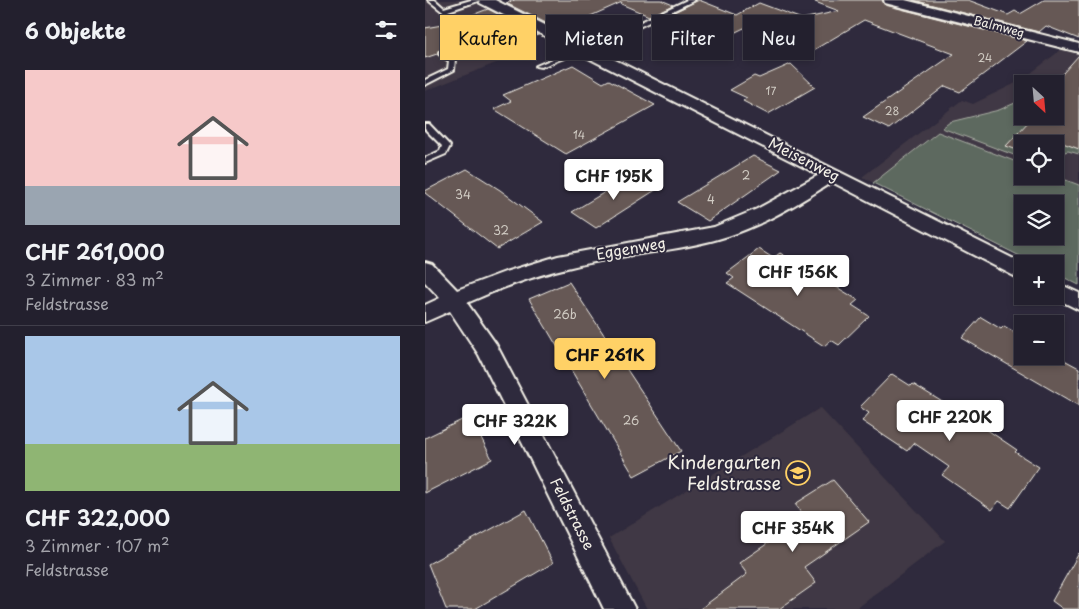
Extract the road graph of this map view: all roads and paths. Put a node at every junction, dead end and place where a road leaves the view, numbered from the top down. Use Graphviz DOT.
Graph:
graph roads {
  1 [pos="431,0"];
  2 [pos="477,0"];
  3 [pos="485,0"];
  4 [pos="692,0"];
  5 [pos="890,0"];
  6 [pos="443,10"];
  7 [pos="449,15"];
  8 [pos="642,23"];
  9 [pos="546,31"];
  10 [pos="1079,48"];
  11 [pos="453,60"];
  12 [pos="556,60"];
  13 [pos="603,60"];
  14 [pos="539,66"];
  15 [pos="425,83"];
  16 [pos="426,126"];
  17 [pos="425,161"];
  18 [pos="832,174"];
  19 [pos="1014,267"];
  20 [pos="425,269"];
  21 [pos="1064,294"];
  22 [pos="454,300"];
  23 [pos="1079,302"];
  24 [pos="425,314"];
  25 [pos="620,609"];
  1 -- 6 [label="lane"];
  2 -- 6 [label="lane"];
  3 -- 9 [label="street, Meisenweg"];
  4 -- 8 [label="lane"];
  5 -- 10 [label="street, Balmweg"];
  6 -- 7 [label="lane"];
  11 -- 15 [label="lane"];
  12 -- 14 [label="lane"];
  13 -- 18 [label="street, Meisenweg"];
  16 -- 17 [label="lane"];
  18 -- 19 [label="street, Meisenweg"];
  18 -- 22 [label="street, Eggenweg"];
  20 -- 22 [label="street, Feldstrasse"];
  21 -- 23 [label="street"];
  22 -- 24 [label="street, Eggenweg"];
  22 -- 25 [label="street, Feldstrasse"];
}
